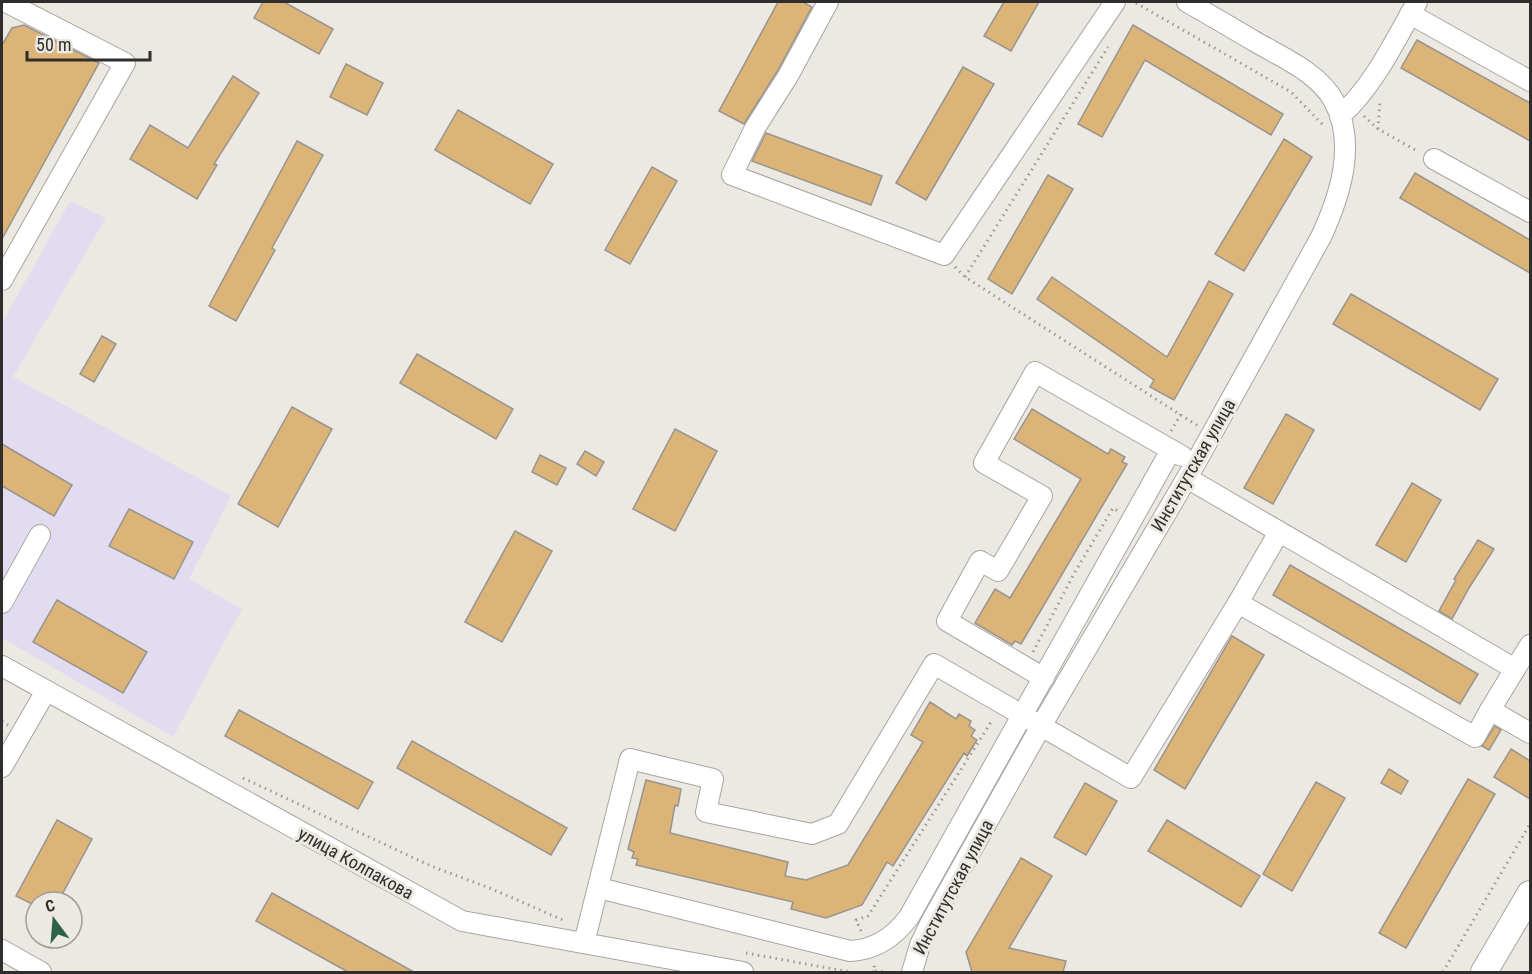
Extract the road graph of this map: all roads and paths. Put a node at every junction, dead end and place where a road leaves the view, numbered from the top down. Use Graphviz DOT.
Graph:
graph roads {
  1 [pos="6,2"];
  2 [pos="828,2"];
  3 [pos="1115,2"];
  4 [pos="1135,2"];
  5 [pos="1187,2"];
  6 [pos="1413,8"];
  7 [pos="1110,44"];
  8 [pos="1530,81"];
  9 [pos="1346,111"];
  10 [pos="1329,132"];
  11 [pos="1412,148"];
  12 [pos="1434,159"];
  13 [pos="1530,212"];
  14 [pos="944,255"];
  15 [pos="965,277"];
  16 [pos="2,280"];
  17 [pos="1212,434"];
  18 [pos="1171,450"];
  19 [pos="1191,471"];
  20 [pos="1279,532"];
  21 [pos="40,535"];
  22 [pos="2,603"];
  23 [pos="1238,603"];
  24 [pos="1530,645"];
  25 [pos="2,666"];
  26 [pos="1515,669"];
  27 [pos="1044,678"];
  28 [pos="46,691"];
  29 [pos="1490,710"];
  30 [pos="1023,716"];
  31 [pos="1041,726"];
  32 [pos="1530,733"];
  33 [pos="2,767"];
  34 [pos="243,778"];
  35 [pos="1530,824"];
  36 [pos="599,888"];
  37 [pos="1530,894"];
  38 [pos="586,937"];
  39 [pos="2,950"];
  40 [pos="744,963"];
  41 [pos="876,970"];
  42 [pos="41,972"];
  43 [pos="850,972"];
  44 [pos="884,972"];
  45 [pos="912,972"];
  46 [pos="1443,972"];
  47 [pos="1484,972"];
  1 -- 16 [label="street"];
  2 -- 14 [label="street"];
  3 -- 14 [label="street"];
  4 -- 10 [label="path"];
  5 -- 9 [label="street, Институтская улица"];
  6 -- 8 [label="street"];
  6 -- 9 [label="street"];
  7 -- 15 [label="path"];
  9 -- 11 [label="path"];
  9 -- 17 [label="street, Институтская улица"];
  12 -- 13 [label="street"];
  14 -- 15 [label="path"];
  15 -- 17 [label="path"];
  17 -- 19 [label="street, Институтская улица"];
  18 -- 19 [label="street"];
  18 -- 27 [label="street"];
  18 -- 27 [label="street"];
  19 -- 20 [label="street"];
  19 -- 31 [label="street, Институтская улица"];
  20 -- 23 [label="street"];
  20 -- 26 [label="street"];
  21 -- 22 [label="street"];
  23 -- 29 [label="street"];
  23 -- 31 [label="street"];
  24 -- 26 [label="street"];
  25 -- 28 [label="street, улица Колпакова"];
  26 -- 29 [label="street"];
  27 -- 30 [label="street"];
  28 -- 33 [label="street"];
  28 -- 38 [label="street, улица Колпакова"];
  29 -- 32 [label="street"];
  30 -- 31 [label="street"];
  30 -- 36 [label="street"];
  30 -- 36 [label="street"];
  31 -- 45 [label="street, Институтская улица"];
  34 -- 38 [label="path"];
  35 -- 46 [label="path"];
  36 -- 38 [label="street"];
  37 -- 47 [label="main road"];
  38 -- 40 [label="street, улица Колпакова"];
  39 -- 42 [label="street"];
  40 -- 43 [label="path"];
  41 -- 44 [label="path"];
}
